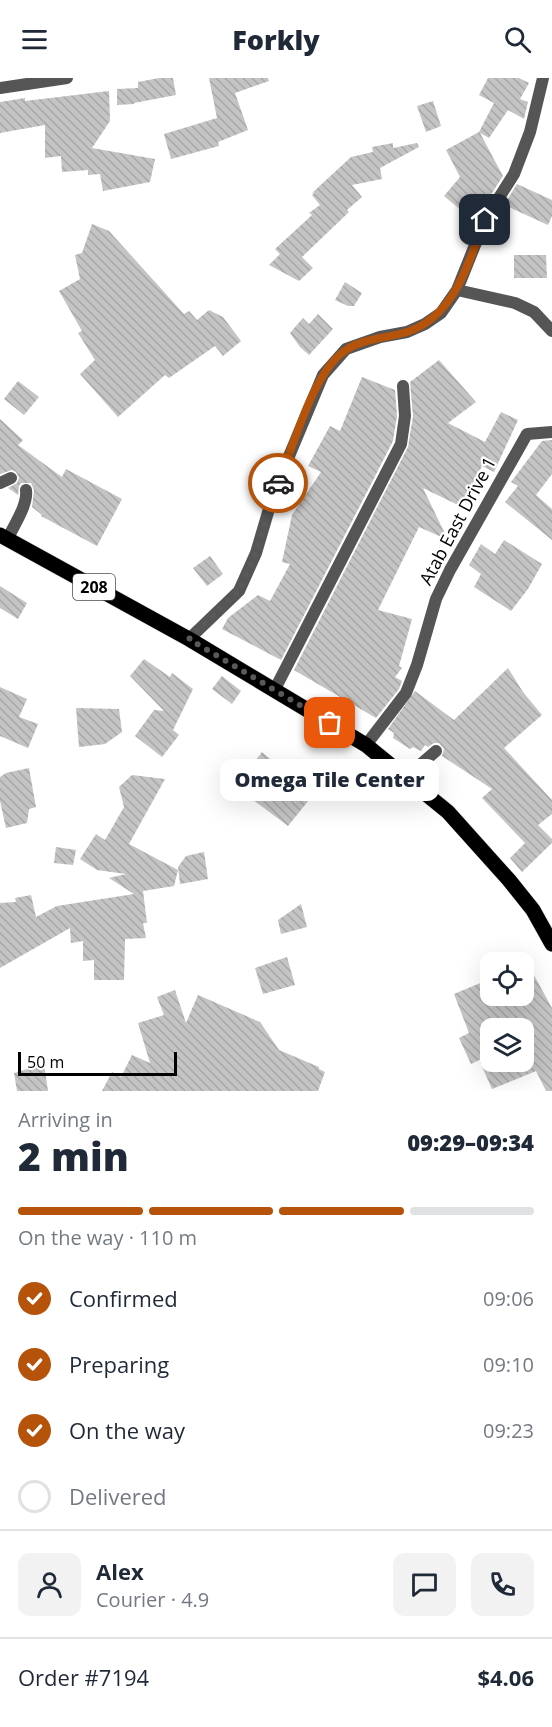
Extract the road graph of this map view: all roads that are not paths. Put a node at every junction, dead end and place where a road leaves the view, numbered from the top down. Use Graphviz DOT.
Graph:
graph roads {
  1 [pos="67,78"];
  2 [pos="543,78"];
  3 [pos="0,88"];
  4 [pos="457,290"];
  5 [pos="552,330"];
  6 [pos="403,386"];
  7 [pos="552,432"];
  8 [pos="26,490"];
  9 [pos="4,536"];
  10 [pos="189,639"];
  11 [pos="275,689"];
  12 [pos="366,745"];
  13 [pos="436,751"];
  14 [pos="405,778"];
  15 [pos="552,944"];
  1 -- 3 [label="street"];
  2 -- 4 [label="street"];
  4 -- 5 [label="street"];
  4 -- 10 [label="street"];
  6 -- 11 [label="street"];
  7 -- 12 [label="street, Atab East Drive 1"];
  8 -- 9 [label="street"];
  9 -- 10 [label="main road, 208"];
  10 -- 11 [label="main road, 208"];
  11 -- 12 [label="main road, 208"];
  12 -- 14 [label="main road, 208"];
  13 -- 14 [label="street"];
  14 -- 15 [label="main road, 208"];
}
